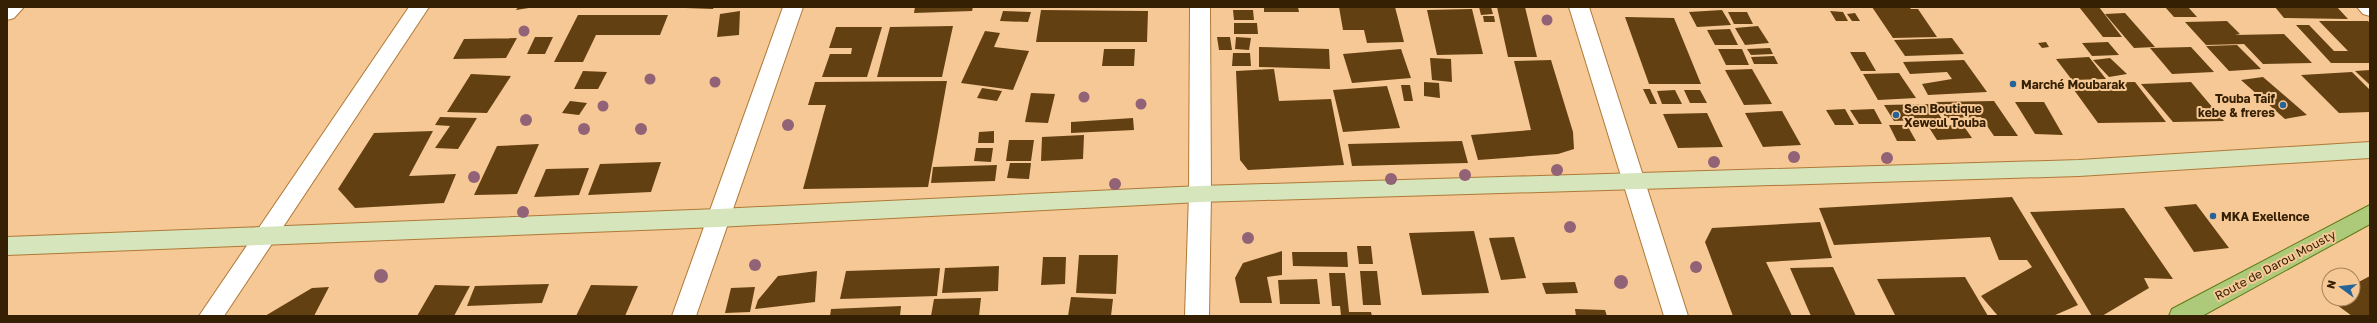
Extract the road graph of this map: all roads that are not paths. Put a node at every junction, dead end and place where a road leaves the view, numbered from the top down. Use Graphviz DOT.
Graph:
graph roads {
  1 [pos="14,7"];
  2 [pos="419,7"];
  3 [pos="793,7"];
  4 [pos="1200,7"];
  5 [pos="1579,7"];
  6 [pos="2367,7"];
  7 [pos="2370,10"];
  8 [pos="7,14"];
  9 [pos="2370,150"];
  10 [pos="1633,180"];
  11 [pos="1200,194"];
  12 [pos="2370,214"];
  13 [pos="718,218"];
  14 [pos="265,236"];
  15 [pos="7,246"];
  16 [pos="211,316"];
  17 [pos="684,316"];
  18 [pos="1197,316"];
  19 [pos="1676,316"];
  20 [pos="2183,316"];
  1 -- 8 [label="street"];
  2 -- 14 [label="street"];
  3 -- 13 [label="street"];
  4 -- 11 [label="street"];
  5 -- 10 [label="street"];
  6 -- 7 [label="street"];
  9 -- 10 [label="main road"];
  10 -- 11 [label="main road"];
  10 -- 19 [label="street"];
  11 -- 13 [label="main road"];
  11 -- 18 [label="street"];
  12 -- 20 [label="main road, Route de Darou Mousty"];
  13 -- 14 [label="main road"];
  13 -- 17 [label="street"];
  14 -- 15 [label="main road"];
  14 -- 16 [label="street"];
}
